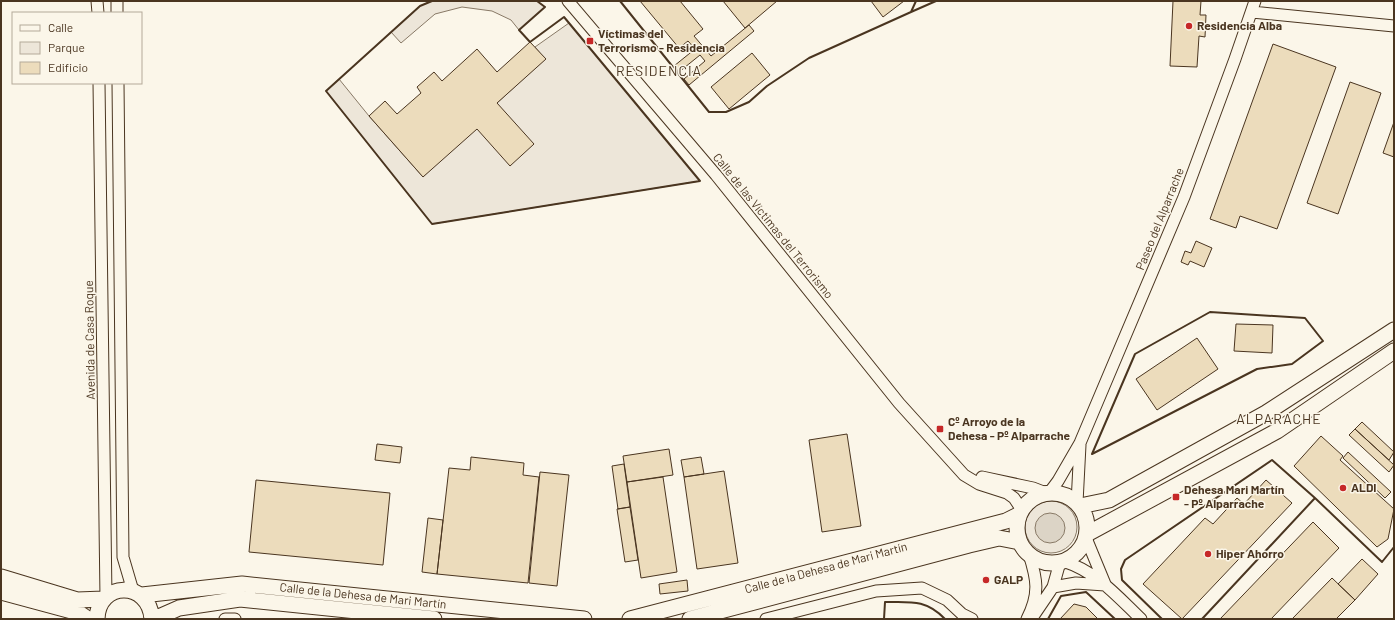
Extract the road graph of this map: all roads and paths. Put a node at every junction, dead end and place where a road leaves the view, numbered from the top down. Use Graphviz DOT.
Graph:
graph roads {
  1 [pos="97,1"];
  2 [pos="117,1"];
  3 [pos="568,1"];
  4 [pos="1253,6"];
  5 [pos="98,12"];
  6 [pos="117,12"];
  7 [pos="1394,26"];
  8 [pos="99,84"];
  9 [pos="118,84"];
  10 [pos="1394,325"];
  11 [pos="1394,330"];
  12 [pos="1381,338"];
  13 [pos="1394,351"];
  14 [pos="1080,443"];
  15 [pos="958,467"];
  16 [pos="1048,493"];
  17 [pos="1078,504"];
  18 [pos="1021,512"];
  19 [pos="1086,536"];
  20 [pos="1025,548"];
  21 [pos="1062,561"];
  22 [pos="1,577"];
  23 [pos="1106,585"];
  24 [pos="1053,587"];
  25 [pos="1,592"];
  26 [pos="138,593"];
  27 [pos="105,598"];
  28 [pos="786,616"];
  29 [pos="966,617"];
  30 [pos="88,619"];
  31 [pos="97,619"];
  32 [pos="153,619"];
  33 [pos="225,619"];
  34 [pos="235,619"];
  35 [pos="434,619"];
  36 [pos="584,619"];
  37 [pos="630,619"];
  38 [pos="690,619"];
  39 [pos="766,619"];
  40 [pos="1027,619"];
  41 [pos="1031,619"];
  42 [pos="1141,619"];
  1 -- 5 [label="street"];
  2 -- 6 [label="street"];
  3 -- 15 [label="street, Calle de las Víctimas del Terrorismo"];
  4 -- 7 [label="street"];
  4 -- 14 [label="street, Paseo del Alparrache"];
  8 -- 27 [label="street, Avenida de Casa Roque"];
  9 -- 26 [label="street"];
  10 -- 12 [label="street"];
  11 -- 12 [label="street"];
  12 -- 17 [label="street"];
  13 -- 19 [label="street"];
  14 -- 16 [label="street, Paseo del Alparrache"];
  14 -- 17 [label="street, Paseo del Alparrache"];
  15 -- 16 [label="street, Calle de las Víctimas del Terrorismo"];
  15 -- 18 [label="street, Calle de las Víctimas del Terrorismo"];
  16 -- 17 [label="street"];
  16 -- 18 [label="street"];
  17 -- 19 [label="street"];
  18 -- 20 [label="street"];
  18 -- 37 [label="street, Calle de la Dehesa de Mari Martín"];
  19 -- 21 [label="street"];
  19 -- 23 [label="street"];
  20 -- 21 [label="street"];
  20 -- 38 [label="street, Calle de la Dehesa de Mari Martín"];
  20 -- 40 [label="street"];
  21 -- 23 [label="street"];
  21 -- 24 [label="street"];
  22 -- 27 [label="street"];
  23 -- 24 [label="street"];
  23 -- 42 [label="street"];
  24 -- 41 [label="street"];
  25 -- 30 [label="street"];
  26 -- 27 [label="street, Calle de la Dehesa de Mari Martín"];
  26 -- 32 [label="street"];
  26 -- 36 [label="street, Calle de la Dehesa de Mari Martín"];
  27 -- 31 [label="street"];
  28 -- 29 [label="street"];
  28 -- 39 [label="street"];
  32 -- 35 [label="street, Calle de la Dehesa de Mari Martín"];
  33 -- 34 [label="street"];
}
